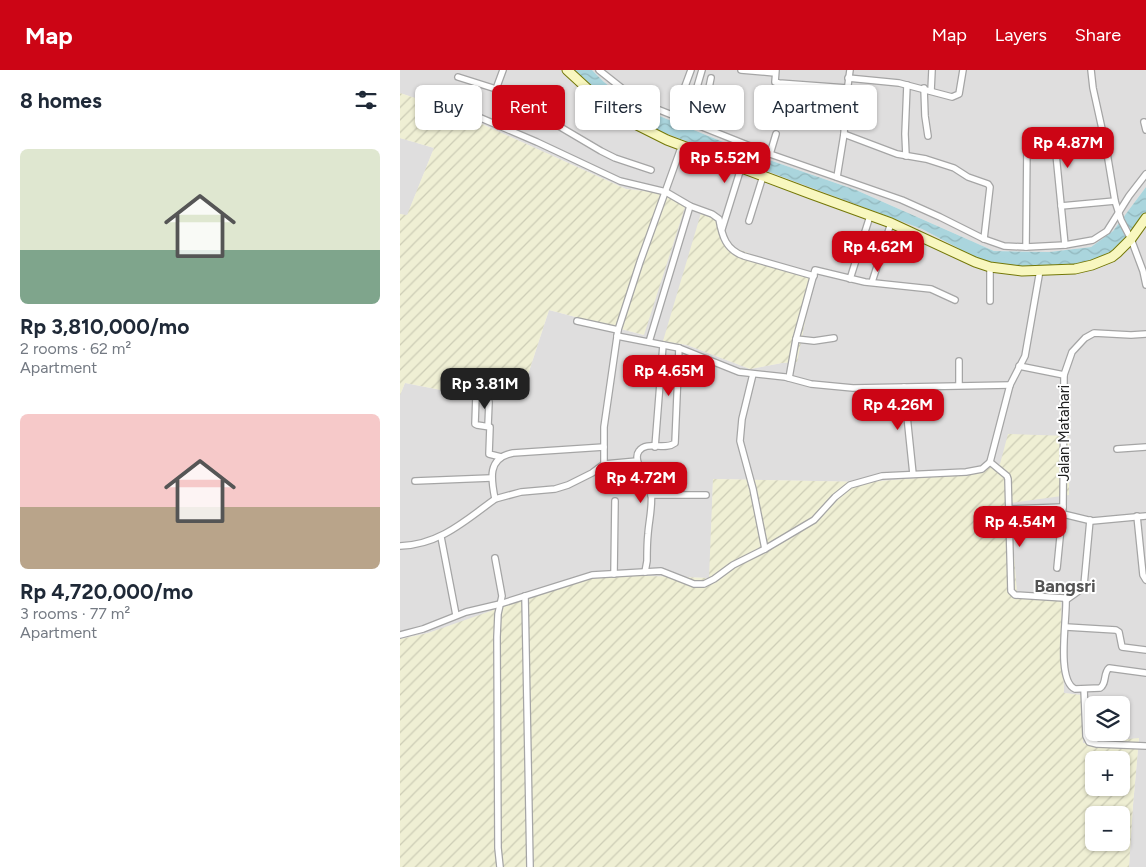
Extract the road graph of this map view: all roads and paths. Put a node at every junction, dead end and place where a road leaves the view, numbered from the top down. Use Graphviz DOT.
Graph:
graph roads {
  1 [pos="503,70"];
  2 [pos="566,70"];
  3 [pos="599,70"];
  4 [pos="692,70"];
  5 [pos="702,70"];
  6 [pos="740,70"];
  7 [pos="850,70"];
  8 [pos="932,70"];
  9 [pos="963,70"];
  10 [pos="1091,70"];
  11 [pos="776,71"];
  12 [pos="458,77"];
  13 [pos="711,78"];
  14 [pos="848,78"];
  15 [pos="497,85"];
  16 [pos="686,85"];
  17 [pos="698,85"];
  18 [pos="710,85"];
  19 [pos="806,85"];
  20 [pos="847,85"];
  21 [pos="907,85"];
  22 [pos="492,88"];
  23 [pos="924,88"];
  24 [pos="931,91"];
  25 [pos="670,114"];
  26 [pos="482,118"];
  27 [pos="1144,122"];
  28 [pos="565,130"];
  29 [pos="711,130"];
  30 [pos="844,130"];
  31 [pos="1146,130"];
  32 [pos="1103,133"];
  33 [pos="776,134"];
  34 [pos="844,134"];
  35 [pos="1054,134"];
  36 [pos="928,136"];
  37 [pos="682,145"];
  38 [pos="770,154"];
  39 [pos="906,156"];
  40 [pos="741,168"];
  41 [pos="651,170"];
  42 [pos="1146,174"];
  43 [pos="763,176"];
  44 [pos="837,177"];
  45 [pos="666,192"];
  46 [pos="1115,201"];
  47 [pos="690,206"];
  48 [pos="1061,206"];
  49 [pos="870,216"];
  50 [pos="1120,217"];
  51 [pos="1146,218"];
  52 [pos="749,221"];
  53 [pos="891,223"];
  54 [pos="721,231"];
  55 [pos="1130,238"];
  56 [pos="984,239"];
  57 [pos="1065,245"];
  58 [pos="1026,247"];
  59 [pos="990,267"];
  60 [pos="1040,270"];
  61 [pos="1145,271"];
  62 [pos="814,276"];
  63 [pos="850,279"];
  64 [pos="872,282"];
  65 [pos="1146,285"];
  66 [pos="955,300"];
  67 [pos="990,301"];
  68 [pos="577,321"];
  69 [pos="618,333"];
  70 [pos="1146,334"];
  71 [pos="834,338"];
  72 [pos="796,339"];
  73 [pos="649,342"];
  74 [pos="663,346"];
  75 [pos="679,348"];
  76 [pos="959,361"];
  77 [pos="1019,366"];
  78 [pos="753,374"];
  79 [pos="1064,375"];
  80 [pos="788,378"];
  81 [pos="1010,384"];
  82 [pos="959,385"];
  83 [pos="904,387"];
  84 [pos="476,396"];
  85 [pos="489,402"];
  86 [pos="488,426"];
  87 [pos="604,447"];
  88 [pos="655,447"];
  89 [pos="1146,447"];
  90 [pos="1118,449"];
  91 [pos="500,457"];
  92 [pos="637,461"];
  93 [pos="990,462"];
  94 [pos="604,464"];
  95 [pos="913,474"];
  96 [pos="491,478"];
  97 [pos="414,481"];
  98 [pos="651,495"];
  99 [pos="706,495"];
  100 [pos="495,499"];
  101 [pos="615,501"];
  102 [pos="1009,509"];
  103 [pos="1063,510"];
  104 [pos="1137,516"];
  105 [pos="1146,516"];
  106 [pos="1090,520"];
  107 [pos="441,537"];
  108 [pos="400,546"];
  109 [pos="765,549"];
  110 [pos="495,558"];
  111 [pos="1058,568"];
  112 [pos="645,572"];
  113 [pos="614,574"];
  114 [pos="1146,580"];
  115 [pos="525,596"];
  116 [pos="1066,600"];
  117 [pos="500,604"];
  118 [pos="456,615"];
  119 [pos="1066,627"];
  120 [pos="400,635"];
  121 [pos="1146,650"];
  122 [pos="1146,673"];
  123 [pos="1084,689"];
  124 [pos="1146,746"];
  125 [pos="500,867"];
  126 [pos="530,867"];
  1 -- 15 [label="street"];
  2 -- 37 [label="main road"];
  3 -- 25 [label="street"];
  4 -- 16 [label="street"];
  5 -- 17 [label="street"];
  6 -- 11 [label="street"];
  7 -- 14 [label="street"];
  8 -- 24 [label="street"];
  9 -- 24 [label="street"];
  10 -- 32 [label="street"];
  11 -- 19 [label="street"];
  12 -- 22 [label="street"];
  13 -- 18 [label="street"];
  14 -- 20 [label="street"];
  14 -- 21 [label="street"];
  21 -- 23 [label="street"];
  21 -- 39 [label="street"];
  23 -- 24 [label="street"];
  23 -- 36 [label="street"];
  26 -- 45 [label="street"];
  27 -- 31 [label="street"];
  28 -- 41 [label="street"];
  29 -- 38 [label="street"];
  30 -- 34 [label="street"];
  32 -- 35 [label="street"];
  32 -- 46 [label="street"];
  33 -- 38 [label="street"];
  34 -- 39 [label="street"];
  34 -- 44 [label="street"];
  35 -- 48 [label="street"];
  35 -- 58 [label="street"];
  37 -- 40 [label="main road"];
  37 -- 45 [label="street"];
  38 -- 44 [label="street"];
  39 -- 56 [label="street"];
  40 -- 43 [label="main road"];
  40 -- 54 [label="street"];
  42 -- 50 [label="street"];
  43 -- 49 [label="main road"];
  43 -- 52 [label="street"];
  44 -- 56 [label="street"];
  45 -- 47 [label="street"];
  45 -- 69 [label="street"];
  46 -- 48 [label="street"];
  46 -- 50 [label="street"];
  47 -- 54 [label="street"];
  47 -- 73 [label="street"];
  48 -- 57 [label="street"];
  49 -- 53 [label="main road"];
  49 -- 63 [label="street"];
  50 -- 55 [label="street"];
  50 -- 57 [label="street"];
  51 -- 55 [label="main road"];
  53 -- 59 [label="main road"];
  53 -- 64 [label="street"];
  54 -- 62 [label="street"];
  55 -- 60 [label="main road"];
  55 -- 61 [label="street"];
  56 -- 58 [label="street"];
  57 -- 58 [label="street"];
  59 -- 60 [label="main road"];
  59 -- 67 [label="street"];
  60 -- 77 [label="street"];
  61 -- 65 [label="street"];
  62 -- 63 [label="street"];
  62 -- 72 [label="street"];
  63 -- 64 [label="street"];
  64 -- 66 [label="street"];
  68 -- 69 [label="street"];
  69 -- 73 [label="street"];
  69 -- 87 [label="street"];
  70 -- 79 [label="street, Jalan Matahari"];
  71 -- 72 [label="street"];
  72 -- 80 [label="street"];
  73 -- 74 [label="street"];
  74 -- 75 [label="street"];
  74 -- 88 [label="street"];
  75 -- 78 [label="street"];
  75 -- 88 [label="street"];
  76 -- 82 [label="street"];
  77 -- 79 [label="street"];
  77 -- 81 [label="street"];
  78 -- 80 [label="street"];
  78 -- 109 [label="street"];
  79 -- 103 [label="street, Jalan Matahari"];
  80 -- 83 [label="street"];
  81 -- 82 [label="street"];
  81 -- 93 [label="street"];
  82 -- 83 [label="street"];
  83 -- 95 [label="street"];
  84 -- 86 [label="street"];
  85 -- 86 [label="street"];
  86 -- 91 [label="street"];
  87 -- 91 [label="street"];
  87 -- 94 [label="street"];
  88 -- 92 [label="street"];
  89 -- 90 [label="street"];
  91 -- 96 [label="street"];
  92 -- 94 [label="street"];
  92 -- 98 [label="street"];
  93 -- 95 [label="street"];
  93 -- 102 [label="street"];
  94 -- 100 [label="street"];
  95 -- 109 [label="street"];
  96 -- 97 [label="street"];
  96 -- 100 [label="street"];
  98 -- 99 [label="street"];
  98 -- 112 [label="street"];
  100 -- 107 [label="street"];
  101 -- 113 [label="street"];
  102 -- 103 [label="street"];
  102 -- 116 [label="street"];
  103 -- 106 [label="street"];
  103 -- 111 [label="street, Jalan Matahari"];
  104 -- 105 [label="street"];
  104 -- 106 [label="street"];
  104 -- 114 [label="street"];
  106 -- 116 [label="street"];
  107 -- 108 [label="street"];
  107 -- 118 [label="street"];
  109 -- 112 [label="street"];
  110 -- 117 [label="street"];
  112 -- 113 [label="street"];
  113 -- 115 [label="street"];
  115 -- 117 [label="street"];
  115 -- 126 [label="street"];
  116 -- 119 [label="street"];
  117 -- 118 [label="street"];
  117 -- 125 [label="street"];
  118 -- 120 [label="street"];
  119 -- 121 [label="street"];
  119 -- 123 [label="street"];
  122 -- 123 [label="street"];
  123 -- 124 [label="street"];
}
